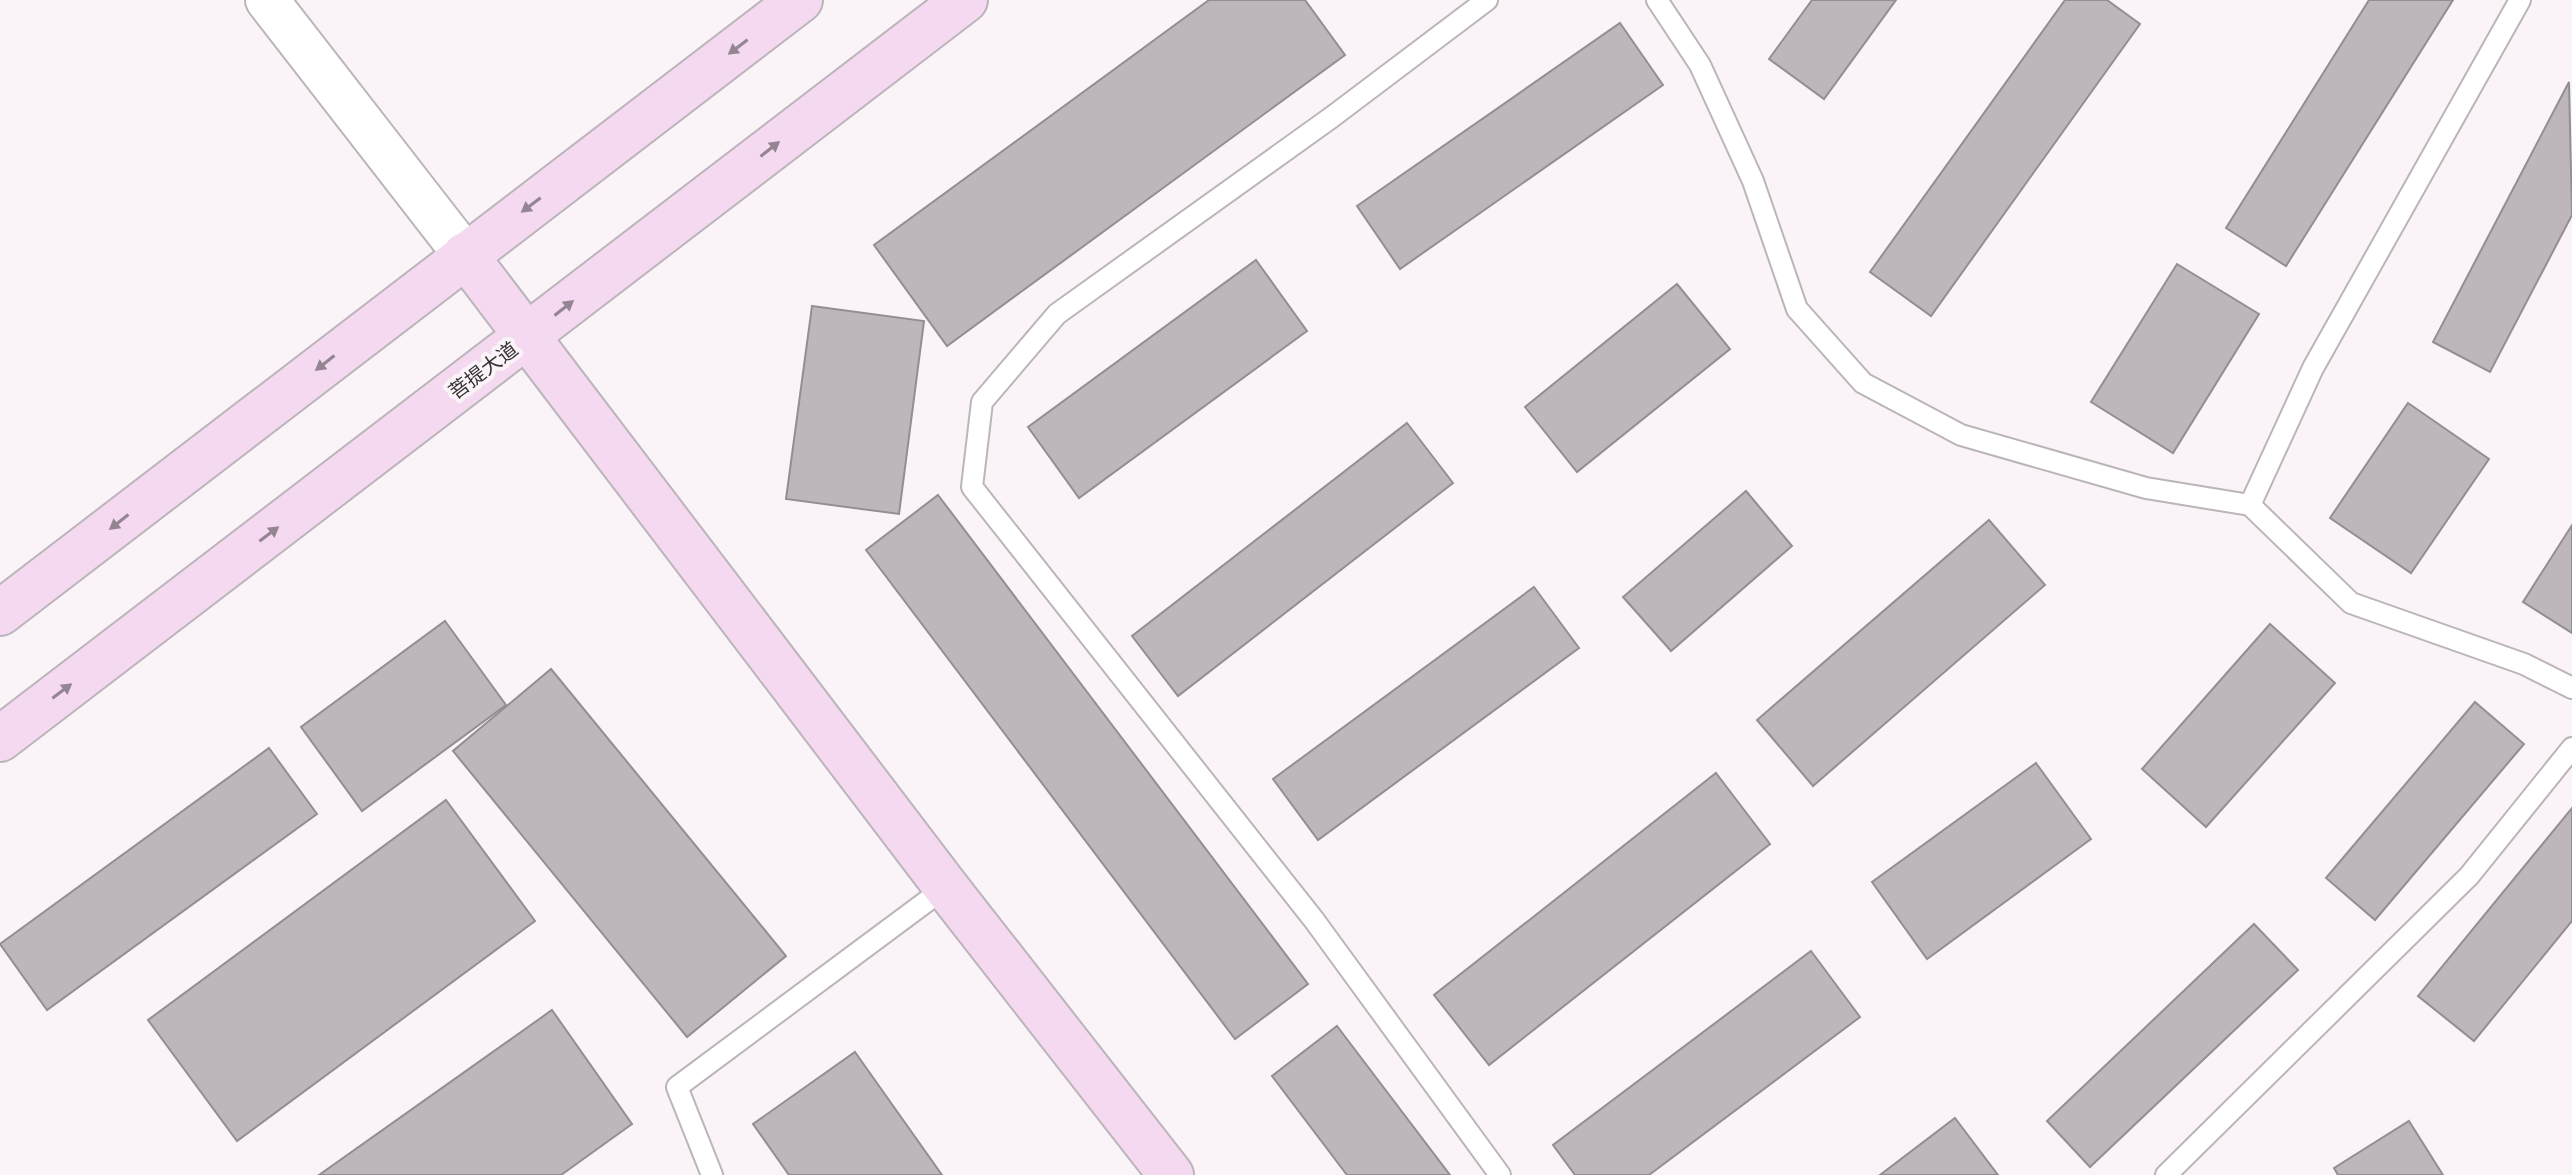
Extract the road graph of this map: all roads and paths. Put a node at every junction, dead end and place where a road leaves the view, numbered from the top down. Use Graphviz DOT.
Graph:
graph roads {
  1 [pos="267,0"];
  2 [pos="800,0"];
  3 [pos="965,0"];
  4 [pos="1487,0"];
  5 [pos="1657,0"];
  6 [pos="2520,0"];
  7 [pos="465,255"];
  8 [pos="525,338"];
  9 [pos="2250,505"];
  10 [pos="0,613"];
  11 [pos="2572,688"];
  12 [pos="0,739"];
  13 [pos="2572,748"];
  14 [pos="946,887"];
  15 [pos="712,1175"];
  16 [pos="1171,1175"];
  17 [pos="1500,1175"];
  18 [pos="2166,1175"];
  1 -- 7 [label="street"];
  2 -- 7 [label="main road, one-way"];
  8 -- 3 [label="main road, 菩提大道, one-way"];
  4 -- 17 [label="lane"];
  5 -- 9 [label="lane"];
  6 -- 9 [label="lane"];
  7 -- 8 [label="main road"];
  7 -- 10 [label="main road, one-way"];
  12 -- 8 [label="main road, 菩提大道, one-way"];
  8 -- 14 [label="main road"];
  9 -- 11 [label="lane"];
  13 -- 18 [label="lane"];
  14 -- 15 [label="lane"];
  14 -- 16 [label="main road"];
}
